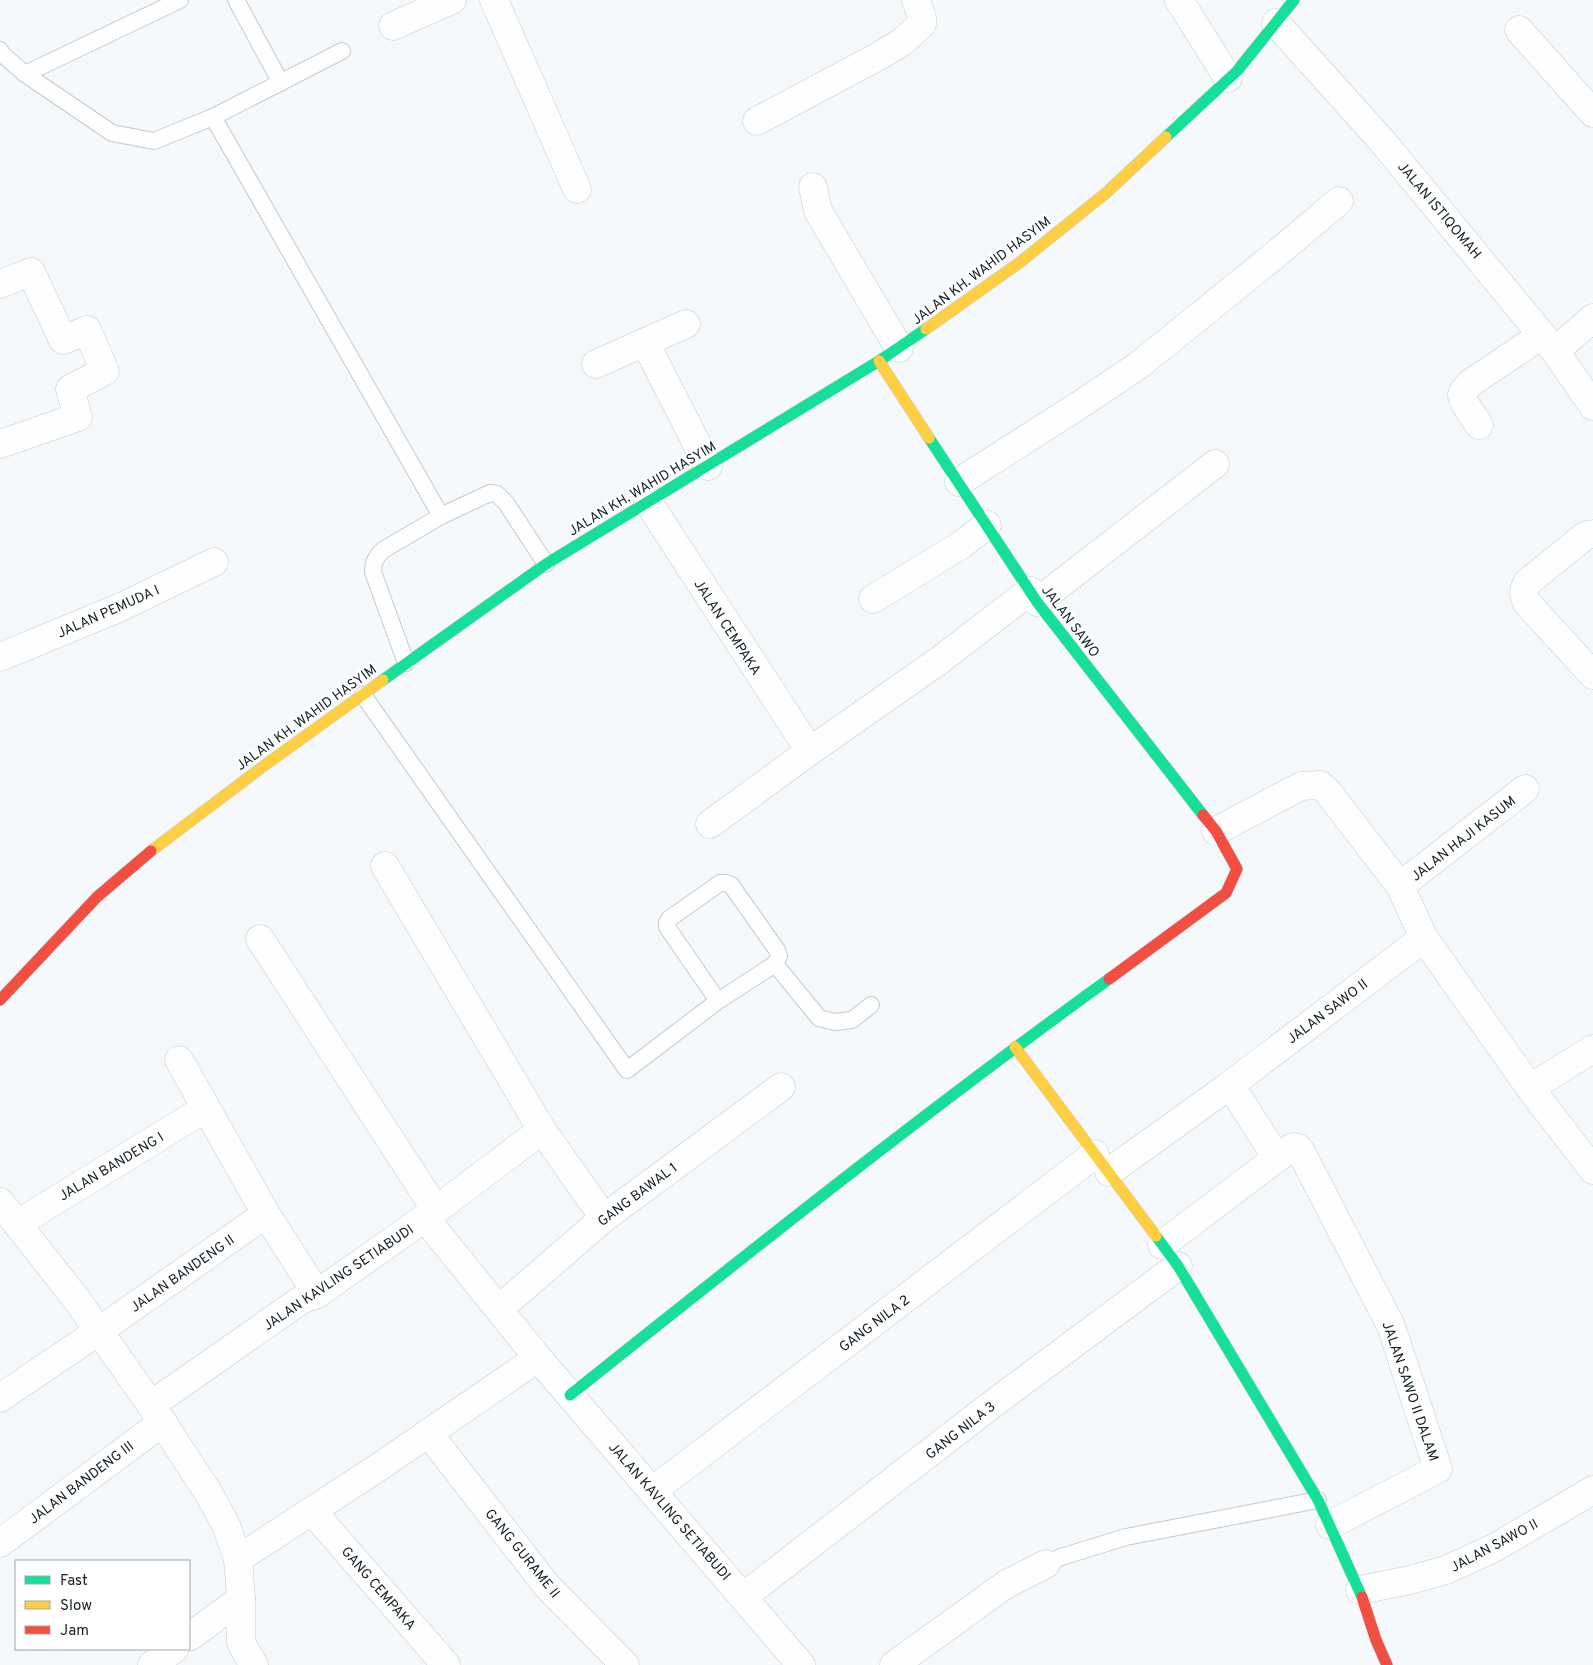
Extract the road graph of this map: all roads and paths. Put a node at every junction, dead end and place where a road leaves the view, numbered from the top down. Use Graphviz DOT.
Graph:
graph roads {
  1 [pos="180,0"];
  2 [pos="236,0"];
  3 [pos="452,0"];
  4 [pos="494,0"];
  5 [pos="916,0"];
  6 [pos="1179,0"];
  7 [pos="1202,0"];
  8 [pos="1294,0"];
  9 [pos="1276,23"];
  10 [pos="393,26"];
  11 [pos="1519,30"];
  12 [pos="0,50"];
  13 [pos="342,51"];
  14 [pos="26,74"];
  15 [pos="1232,75"];
  16 [pos="281,83"];
  17 [pos="1593,114"];
  18 [pos="213,117"];
  19 [pos="757,121"];
  20 [pos="813,187"];
  21 [pos="577,189"];
  22 [pos="1339,201"];
  23 [pos="0,284"];
  24 [pos="1593,318"];
  25 [pos="686,324"];
  26 [pos="645,342"];
  27 [pos="1549,343"];
  28 [pos="889,355"];
  29 [pos="596,364"];
  30 [pos="1593,406"];
  31 [pos="1479,425"];
  32 [pos="0,444"];
  33 [pos="1215,464"];
  34 [pos="708,466"];
  35 [pos="959,482"];
  36 [pos="648,502"];
  37 [pos="441,516"];
  38 [pos="987,525"];
  39 [pos="1593,534"];
  40 [pos="214,562"];
  41 [pos="546,564"];
  42 [pos="1033,597"];
  43 [pos="873,600"];
  44 [pos="0,657"];
  45 [pos="406,663"];
  46 [pos="1593,675"];
  47 [pos="363,694"];
  48 [pos="810,751"];
  49 [pos="1525,789"];
  50 [pos="710,824"];
  51 [pos="1216,831"];
  52 [pos="386,866"];
  53 [pos="1400,886"];
  54 [pos="1424,938"];
  55 [pos="260,939"];
  56 [pos="775,964"];
  57 [pos="0,1000"];
  58 [pos="718,1001"];
  59 [pos="872,1005"];
  60 [pos="1015,1047"];
  61 [pos="1593,1049"];
  62 [pos="178,1060"];
  63 [pos="1230,1085"];
  64 [pos="781,1087"];
  65 [pos="1530,1088"];
  66 [pos="206,1108"];
  67 [pos="542,1130"];
  68 [pos="1277,1158"];
  69 [pos="1102,1163"];
  70 [pos="1593,1170"];
  71 [pos="0,1202"];
  72 [pos="266,1214"];
  73 [pos="431,1214"];
  74 [pos="604,1218"];
  75 [pos="17,1224"];
  76 [pos="1170,1255"];
  77 [pos="316,1294"];
  78 [pos="499,1309"];
  79 [pos="99,1331"];
  80 [pos="538,1358"];
  81 [pos="570,1395"];
  82 [pos="0,1398"];
  83 [pos="157,1413"];
  84 [pos="429,1434"];
  85 [pos="1593,1490"];
  86 [pos="652,1491"];
  87 [pos="1318,1500"];
  88 [pos="312,1511"];
  89 [pos="1330,1525"];
  90 [pos="0,1543"];
  91 [pos="238,1559"];
  92 [pos="1054,1561"];
  93 [pos="1360,1590"];
  94 [pos="744,1596"];
  95 [pos="241,1599"];
  96 [pos="190,1637"];
  97 [pos="173,1650"];
  98 [pos="152,1665"];
  99 [pos="254,1665"];
  100 [pos="446,1665"];
  101 [pos="625,1665"];
  102 [pos="801,1665"];
  103 [pos="894,1665"];
  104 [pos="1387,1665"];
  1 -- 14 [label="lane"];
  2 -- 16 [label="lane"];
  3 -- 10 [label="street"];
  4 -- 21 [label="street"];
  5 -- 19 [label="street"];
  6 -- 15 [label="street"];
  7 -- 15 [label="street"];
  8 -- 9 [label="street, JALAN KH. WAHID HASYIM"];
  9 -- 15 [label="street, JALAN KH. WAHID HASYIM"];
  9 -- 27 [label="street, JALAN ISTIQOMAH"];
  11 -- 17 [label="street"];
  12 -- 14 [label="lane"];
  13 -- 16 [label="lane"];
  14 -- 18 [label="lane"];
  15 -- 28 [label="street, JALAN KH. WAHID HASYIM"];
  16 -- 18 [label="lane"];
  18 -- 37 [label="lane"];
  20 -- 28 [label="street"];
  22 -- 35 [label="street"];
  23 -- 32 [label="street"];
  24 -- 27 [label="street"];
  25 -- 26 [label="street"];
  26 -- 29 [label="street"];
  26 -- 34 [label="street"];
  27 -- 30 [label="street, JALAN ISTIQOMAH"];
  27 -- 31 [label="street"];
  28 -- 34 [label="street, JALAN KH. WAHID HASYIM"];
  28 -- 35 [label="street, JALAN SAWO"];
  33 -- 42 [label="street"];
  34 -- 36 [label="street, JALAN KH. WAHID HASYIM"];
  35 -- 38 [label="street, JALAN SAWO"];
  36 -- 41 [label="street, JALAN KH. WAHID HASYIM"];
  36 -- 48 [label="street, JALAN CEMPAKA"];
  37 -- 41 [label="lane"];
  37 -- 45 [label="lane"];
  38 -- 42 [label="street, JALAN SAWO"];
  38 -- 43 [label="street"];
  39 -- 46 [label="street"];
  40 -- 44 [label="street, JALAN PEMUDA I"];
  41 -- 45 [label="street, JALAN KH. WAHID HASYIM"];
  42 -- 48 [label="street"];
  42 -- 51 [label="street, JALAN SAWO"];
  45 -- 47 [label="street, JALAN KH. WAHID HASYIM"];
  47 -- 57 [label="street, JALAN KH. WAHID HASYIM"];
  47 -- 58 [label="lane"];
  48 -- 50 [label="street"];
  49 -- 53 [label="street, JALAN HAJI KASUM"];
  51 -- 53 [label="street"];
  51 -- 60 [label="street, JALAN SAWO"];
  52 -- 67 [label="street"];
  53 -- 54 [label="street"];
  54 -- 63 [label="street, JALAN SAWO II"];
  54 -- 65 [label="street"];
  55 -- 73 [label="street"];
  56 -- 58 [label="lane"];
  56 -- 58 [label="lane"];
  56 -- 59 [label="lane"];
  60 -- 69 [label="street"];
  60 -- 81 [label="street"];
  61 -- 65 [label="street"];
  62 -- 66 [label="street"];
  63 -- 68 [label="street"];
  63 -- 69 [label="street, JALAN SAWO II"];
  64 -- 74 [label="street, GANG BAWAL 1"];
  65 -- 70 [label="street"];
  66 -- 72 [label="street"];
  66 -- 75 [label="street, JALAN BANDENG I"];
  67 -- 73 [label="street"];
  67 -- 74 [label="street"];
  68 -- 76 [label="street, JALAN SAWO II DALAM"];
  68 -- 89 [label="street, JALAN SAWO II DALAM"];
  69 -- 76 [label="street"];
  69 -- 86 [label="street, GANG NILA 2"];
  71 -- 75 [label="street"];
  72 -- 77 [label="street"];
  72 -- 79 [label="street, JALAN BANDENG II"];
  73 -- 77 [label="street, JALAN KAVLING SETIABUDI"];
  73 -- 78 [label="street, JALAN KAVLING SETIABUDI"];
  74 -- 78 [label="street, GANG BAWAL 1"];
  75 -- 79 [label="street"];
  76 -- 87 [label="street"];
  76 -- 94 [label="street, GANG NILA 3"];
  77 -- 83 [label="street, JALAN KAVLING SETIABUDI"];
  78 -- 80 [label="street, JALAN KAVLING SETIABUDI"];
  79 -- 82 [label="street, JALAN BANDENG II"];
  79 -- 83 [label="street"];
  80 -- 81 [label="street, JALAN KAVLING SETIABUDI"];
  80 -- 84 [label="street"];
  81 -- 86 [label="street, JALAN KAVLING SETIABUDI"];
  83 -- 90 [label="street, JALAN BANDENG III"];
  83 -- 91 [label="street"];
  84 -- 88 [label="street"];
  84 -- 101 [label="street, GANG GURAME II"];
  85 -- 93 [label="street, JALAN SAWO II"];
  86 -- 94 [label="street, JALAN KAVLING SETIABUDI"];
  87 -- 89 [label="street"];
  87 -- 92 [label="lane"];
  88 -- 91 [label="street"];
  88 -- 100 [label="street, GANG CEMPAKA"];
  89 -- 93 [label="street"];
  91 -- 95 [label="street"];
  92 -- 103 [label="street"];
  93 -- 104 [label="street"];
  94 -- 102 [label="street, JALAN KAVLING SETIABUDI"];
  95 -- 96 [label="street"];
  95 -- 99 [label="street"];
  97 -- 98 [label="street"];
}
